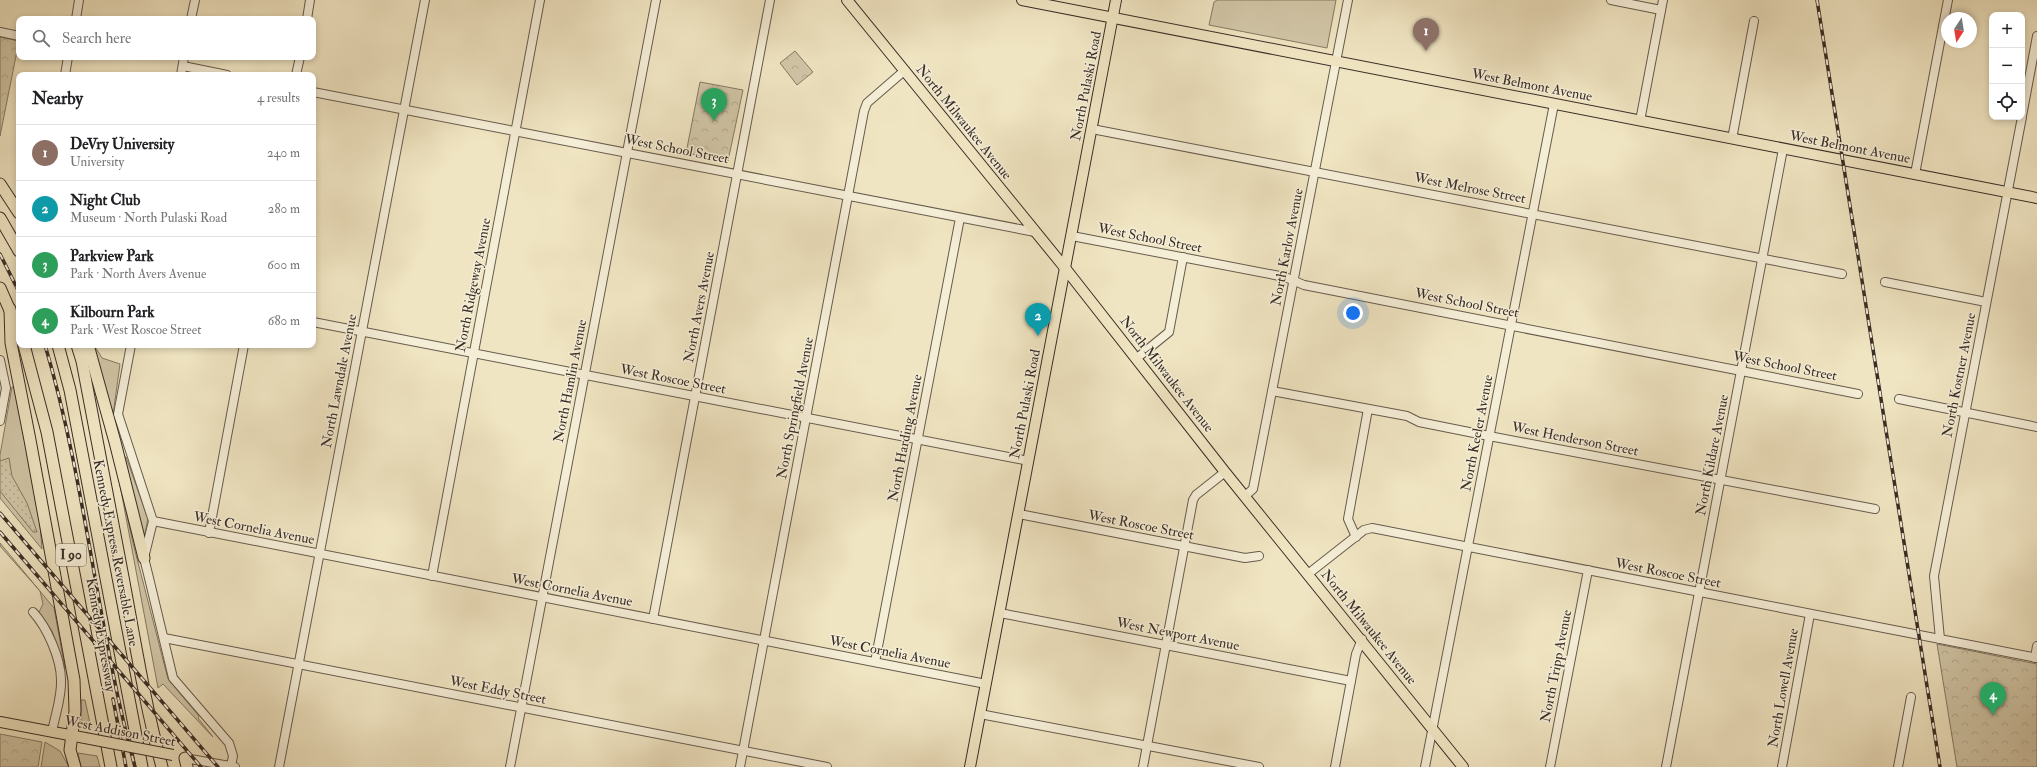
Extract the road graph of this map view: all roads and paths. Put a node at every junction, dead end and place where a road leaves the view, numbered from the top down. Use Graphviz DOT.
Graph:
graph roads {
  1 [pos="79,0"];
  2 [pos="195,0"];
  3 [pos="310,0"];
  4 [pos="425,0"];
  5 [pos="540,0"];
  6 [pos="656,0"];
  7 [pos="770,0"];
  8 [pos="847,0"];
  9 [pos="1022,0"];
  10 [pos="1116,0"];
  11 [pos="1348,0"];
  12 [pos="1611,0"];
  13 [pos="1663,0"];
  14 [pos="1948,0"];
  15 [pos="1661,10"];
  16 [pos="76,16"];
  17 [pos="192,16"];
  18 [pos="307,16"];
  19 [pos="1113,18"];
  20 [pos="1754,21"];
  21 [pos="0,32"];
  22 [pos="16,35"];
  23 [pos="2037,36"];
  24 [pos="68,60"];
  25 [pos="184,60"];
  26 [pos="299,60"];
  27 [pos="1336,61"];
  28 [pos="183,66"];
  29 [pos="904,71"];
  30 [pos="66,72"];
  31 [pos="182,72"];
  32 [pos="212,72"];
  33 [pos="297,72"];
  34 [pos="316,93"];
  35 [pos="2025,100"];
  36 [pos="1554,104"];
  37 [pos="404,110"];
  38 [pos="2021,120"];
  39 [pos="1640,121"];
  40 [pos="1092,129"];
  41 [pos="515,132"];
  42 [pos="1732,138"];
  43 [pos="1783,148"];
  44 [pos="627,153"];
  45 [pos="1315,172"];
  46 [pos="737,174"];
  47 [pos="1915,174"];
  48 [pos="0,184"];
  49 [pos="2008,192"];
  50 [pos="848,196"];
  51 [pos="2037,198"];
  52 [pos="16,208"];
  53 [pos="1532,214"];
  54 [pos="0,218"];
  55 [pos="960,218"];
  56 [pos="1035,232"];
  57 [pos="1072,236"];
  58 [pos="16,246"];
  59 [pos="1183,257"];
  60 [pos="1762,258"];
  61 [pos="1065,268"];
  62 [pos="1842,274"];
  63 [pos="1294,280"];
  64 [pos="1885,282"];
  65 [pos="0,288"];
  66 [pos="1986,302"];
  67 [pos="10,309"];
  68 [pos="316,323"];
  69 [pos="16,324"];
  70 [pos="1511,325"];
  71 [pos="362,332"];
  72 [pos="25,348"];
  73 [pos="59,348"];
  74 [pos="78,348"];
  75 [pos="89,348"];
  76 [pos="130,348"];
  77 [pos="243,348"];
  78 [pos="473,353"];
  79 [pos="1137,358"];
  80 [pos="0,360"];
  81 [pos="1741,370"];
  82 [pos="585,375"];
  83 [pos="1272,391"];
  84 [pos="1858,394"];
  85 [pos="696,396"];
  86 [pos="1899,400"];
  87 [pos="1368,409"];
  88 [pos="1965,413"];
  89 [pos="806,417"];
  90 [pos="0,421"];
  91 [pos="2037,427"];
  92 [pos="1489,436"];
  93 [pos="918,440"];
  94 [pos="1028,461"];
  95 [pos="1225,472"];
  96 [pos="1720,480"];
  97 [pos="1245,496"];
  98 [pos="1875,509"];
  99 [pos="1019,514"];
  100 [pos="153,521"];
  101 [pos="209,533"];
  102 [pos="1356,537"];
  103 [pos="1185,546"];
  104 [pos="1468,547"];
  105 [pos="320,554"];
  106 [pos="1259,556"];
  107 [pos="144,558"];
  108 [pos="1588,570"];
  109 [pos="1308,574"];
  110 [pos="432,576"];
  111 [pos="1699,592"];
  112 [pos="542,598"];
  113 [pos="33,612"];
  114 [pos="1000,613"];
  115 [pos="1810,614"];
  116 [pos="653,619"];
  117 [pos="164,638"];
  118 [pos="1362,639"];
  119 [pos="1940,639"];
  120 [pos="764,641"];
  121 [pos="1166,645"];
  122 [pos="2037,646"];
  123 [pos="2036,658"];
  124 [pos="875,662"];
  125 [pos="299,664"];
  126 [pos="1351,681"];
  127 [pos="986,684"];
  128 [pos="1911,697"];
  129 [pos="521,707"];
  130 [pos="980,714"];
  131 [pos="0,722"];
  132 [pos="1432,729"];
  133 [pos="52,732"];
  134 [pos="72,736"];
  135 [pos="1147,746"];
  136 [pos="743,751"];
  137 [pos="186,762"];
  138 [pos="75,767"];
  139 [pos="111,767"];
  140 [pos="142,767"];
  141 [pos="162,767"];
  142 [pos="233,767"];
  143 [pos="279,767"];
  144 [pos="510,767"];
  145 [pos="740,767"];
  146 [pos="827,767"];
  147 [pos="970,767"];
  148 [pos="1143,767"];
  149 [pos="1259,767"];
  150 [pos="1335,767"];
  151 [pos="1425,767"];
  152 [pos="1463,767"];
  153 [pos="1550,767"];
  154 [pos="1666,767"];
  155 [pos="1782,767"];
  156 [pos="1898,767"];
  1 -- 16 [label="street"];
  2 -- 17 [label="street"];
  3 -- 18 [label="street"];
  4 -- 37 [label="street, North Lawndale Avenue"];
  5 -- 41 [label="street, North Ridgeway Avenue"];
  6 -- 44 [label="street, North Hamlin Avenue"];
  7 -- 46 [label="street, North Avers Avenue"];
  8 -- 29 [label="main road, North Milwaukee Avenue"];
  9 -- 19 [label="main road, West Belmont Avenue"];
  10 -- 19 [label="main road, North Pulaski Road"];
  11 -- 27 [label="street, North Karlov Avenue"];
  12 -- 15 [label="street"];
  13 -- 15 [label="street"];
  14 -- 47 [label="street"];
  15 -- 39 [label="street"];
  19 -- 27 [label="main road, West Belmont Avenue"];
  19 -- 40 [label="main road, North Pulaski Road"];
  20 -- 42 [label="street"];
  21 -- 22 [label="street"];
  23 -- 35 [label="street, North Kostner Avenue"];
  24 -- 30 [label="street"];
  25 -- 28 [label="street"];
  26 -- 33 [label="street"];
  27 -- 36 [label="main road, West Belmont Avenue"];
  27 -- 45 [label="street, North Karlov Avenue"];
  28 -- 31 [label="street"];
  28 -- 32 [label="street"];
  29 -- 50 [label="street, North Springfield Avenue"];
  29 -- 56 [label="main road, North Milwaukee Avenue"];
  34 -- 37 [label="street, West School Street"];
  36 -- 39 [label="main road, West Belmont Avenue"];
  36 -- 53 [label="street, North Keeler Avenue"];
  37 -- 41 [label="street, West School Street"];
  37 -- 71 [label="street, North Lawndale Avenue"];
  38 -- 49 [label="street, North Kostner Avenue"];
  39 -- 42 [label="main road, West Belmont Avenue"];
  40 -- 45 [label="street, West Melrose Street"];
  40 -- 57 [label="main road, North Pulaski Road"];
  41 -- 44 [label="street, West School Street"];
  41 -- 78 [label="street, North Ridgeway Avenue"];
  42 -- 43 [label="main road, West Belmont Avenue"];
  43 -- 47 [label="main road, West Belmont Avenue"];
  43 -- 60 [label="street, North Kildare Avenue"];
  44 -- 46 [label="street, West School Street"];
  44 -- 82 [label="street, North Hamlin Avenue"];
  45 -- 53 [label="street, West Melrose Street"];
  45 -- 63 [label="street, North Karlov Avenue"];
  46 -- 50 [label="street, West School Street"];
  46 -- 85 [label="street, North Avers Avenue"];
  47 -- 49 [label="main road, West Belmont Avenue"];
  48 -- 52 [label="highway"];
  49 -- 51 [label="main road, West Belmont Avenue"];
  49 -- 66 [label="street, North Kostner Avenue"];
  50 -- 55 [label="street, West School Street"];
  50 -- 89 [label="street, North Springfield Avenue"];
  53 -- 60 [label="street, West Melrose Street"];
  53 -- 70 [label="street, North Keeler Avenue"];
  54 -- 58 [label="highway"];
  55 -- 56 [label="street, West School Street"];
  55 -- 93 [label="street, North Harding Avenue"];
  56 -- 61 [label="main road, North Milwaukee Avenue"];
  57 -- 59 [label="street, West School Street"];
  57 -- 61 [label="main road, North Pulaski Road"];
  59 -- 63 [label="street, West School Street"];
  59 -- 79 [label="street"];
  60 -- 62 [label="street, West Melrose Street"];
  60 -- 81 [label="street, North Kildare Avenue"];
  61 -- 79 [label="main road, North Milwaukee Avenue"];
  61 -- 94 [label="main road, North Pulaski Road"];
  63 -- 70 [label="street, West School Street"];
  63 -- 83 [label="street, North Karlov Avenue"];
  64 -- 66 [label="street"];
  65 -- 67 [label="highway"];
  66 -- 88 [label="street, North Kostner Avenue"];
  67 -- 69 [label="highway"];
  67 -- 134 [label="highway"];
  68 -- 71 [label="street, West Roscoe Street"];
  70 -- 81 [label="street, West School Street"];
  70 -- 92 [label="street, North Keeler Avenue"];
  71 -- 78 [label="street, West Roscoe Street"];
  71 -- 105 [label="street, North Lawndale Avenue"];
  72 -- 139 [label="highway, Kennedy Expressway / I 90"];
  73 -- 140 [label="highway, Kennedy Express Reversable Lane / I 90"];
  74 -- 141 [label="highway"];
  75 -- 107 [label="highway"];
  76 -- 100 [label="street"];
  77 -- 101 [label="street"];
  78 -- 82 [label="street, West Roscoe Street"];
  78 -- 110 [label="street, North Ridgeway Avenue"];
  79 -- 95 [label="main road, North Milwaukee Avenue"];
  80 -- 90 [label="street"];
  81 -- 84 [label="street, West School Street"];
  81 -- 96 [label="street, North Kildare Avenue"];
  82 -- 85 [label="street, West Roscoe Street"];
  82 -- 112 [label="street, North Hamlin Avenue"];
  83 -- 87 [label="street, West Henderson Street"];
  83 -- 97 [label="street, North Karlov Avenue"];
  85 -- 89 [label="street, West Roscoe Street"];
  85 -- 116 [label="street, North Avers Avenue"];
  86 -- 88 [label="street"];
  87 -- 92 [label="street, West Henderson Street"];
  87 -- 102 [label="street"];
  88 -- 91 [label="street"];
  88 -- 119 [label="street, North Kostner Avenue"];
  89 -- 93 [label="street, West Roscoe Street"];
  89 -- 120 [label="street, North Springfield Avenue"];
  92 -- 96 [label="street, West Henderson Street"];
  92 -- 104 [label="street, North Keeler Avenue"];
  93 -- 94 [label="street, West Roscoe Street"];
  93 -- 124 [label="street, North Harding Avenue"];
  94 -- 99 [label="main road, North Pulaski Road"];
  95 -- 97 [label="main road, North Milwaukee Avenue"];
  95 -- 103 [label="street"];
  96 -- 98 [label="street, West Henderson Street"];
  96 -- 111 [label="street, North Kildare Avenue"];
  97 -- 109 [label="main road, North Milwaukee Avenue"];
  99 -- 103 [label="street, West Roscoe Street"];
  99 -- 114 [label="main road, North Pulaski Road"];
  100 -- 101 [label="street, West Cornelia Avenue"];
  100 -- 107 [label="street"];
  101 -- 105 [label="street, West Cornelia Avenue"];
  102 -- 104 [label="street, West Roscoe Street"];
  102 -- 109 [label="street, West Roscoe Street"];
  103 -- 106 [label="street, West Roscoe Street"];
  103 -- 121 [label="street"];
  104 -- 108 [label="street, West Roscoe Street"];
  104 -- 132 [label="street, North Keeler Avenue"];
  105 -- 110 [label="street, West Cornelia Avenue"];
  105 -- 125 [label="street, North Lawndale Avenue"];
  107 -- 117 [label="street"];
  108 -- 111 [label="street, West Roscoe Street"];
  108 -- 153 [label="street, North Tripp Avenue"];
  109 -- 118 [label="main road, North Milwaukee Avenue"];
  110 -- 112 [label="street, West Cornelia Avenue"];
  111 -- 115 [label="street, West Roscoe Street"];
  111 -- 154 [label="street, North Kildare Avenue"];
  112 -- 116 [label="street, West Cornelia Avenue"];
  112 -- 129 [label="street, North Hamlin Avenue"];
  113 -- 133 [label="street"];
  114 -- 121 [label="street, West Newport Avenue"];
  114 -- 127 [label="main road, North Pulaski Road"];
  115 -- 119 [label="street, West Roscoe Street"];
  115 -- 155 [label="street, North Lowell Avenue"];
  116 -- 120 [label="street, West Cornelia Avenue"];
  117 -- 125 [label="street, West Eddy Street"];
  117 -- 142 [label="street"];
  118 -- 126 [label="street"];
  118 -- 132 [label="main road, North Milwaukee Avenue"];
  119 -- 123 [label="street, West Roscoe Street"];
  120 -- 124 [label="street, West Cornelia Avenue"];
  120 -- 136 [label="street, North Springfield Avenue"];
  121 -- 126 [label="street, West Newport Avenue"];
  121 -- 135 [label="street"];
  122 -- 123 [label="street"];
  124 -- 127 [label="street, West Cornelia Avenue"];
  125 -- 129 [label="street, West Eddy Street"];
  125 -- 143 [label="street, North Lawndale Avenue"];
  126 -- 150 [label="street"];
  127 -- 130 [label="main road, North Pulaski Road"];
  128 -- 156 [label="street"];
  129 -- 136 [label="street, West Eddy Street"];
  129 -- 144 [label="street, North Hamlin Avenue"];
  130 -- 135 [label="street"];
  130 -- 147 [label="main road, North Pulaski Road"];
  131 -- 133 [label="main road, West Addison Street"];
  132 -- 151 [label="street, North Keeler Avenue"];
  132 -- 152 [label="main road, North Milwaukee Avenue"];
  133 -- 134 [label="main road, West Addison Street"];
  134 -- 137 [label="main road, West Addison Street, bridge"];
  134 -- 138 [label="highway"];
  135 -- 148 [label="street"];
  135 -- 149 [label="street"];
  136 -- 145 [label="street, North Springfield Avenue"];
  136 -- 146 [label="street, West Eddy Street"];
  137 -- 142 [label="street, West Addison Street"];
}
